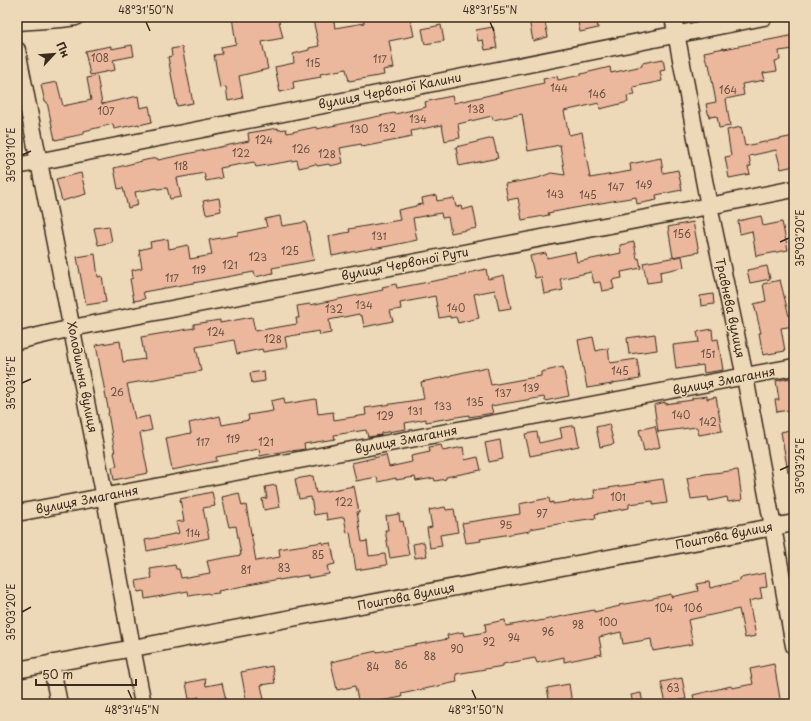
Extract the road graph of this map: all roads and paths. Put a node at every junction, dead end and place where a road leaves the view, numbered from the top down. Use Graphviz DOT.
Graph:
graph roads {
  1 [pos="76,17"];
  2 [pos="673,17"];
  3 [pos="764,17"];
  4 [pos="17,22"];
  5 [pos="677,34"];
  6 [pos="17,50"];
  7 [pos="39,162"];
  8 [pos="17,166"];
  9 [pos="794,189"];
  10 [pos="708,206"];
  11 [pos="72,328"];
  12 [pos="17,341"];
  13 [pos="794,367"];
  14 [pos="745,377"];
  15 [pos="105,496"];
  16 [pos="17,513"];
  17 [pos="794,523"];
  18 [pos="773,527"];
  19 [pos="794,646"];
  20 [pos="132,648"];
  21 [pos="52,663"];
  22 [pos="17,670"];
  23 [pos="59,704"];
  24 [pos="142,704"];
  1 -- 4 [label="street"];
  2 -- 5 [label="street, Травнева вулиця"];
  3 -- 5 [label="street, вулиця Червоної Калини"];
  5 -- 7 [label="street, вулиця Червоної Калини"];
  5 -- 10 [label="street, Травнева вулиця"];
  6 -- 7 [label="street, Холодильна вулиця"];
  7 -- 8 [label="street, вулиця Червоної Калини"];
  7 -- 11 [label="street, Холодильна вулиця"];
  9 -- 10 [label="street, вулиця Червоної Рути"];
  10 -- 11 [label="street, вулиця Червоної Рути"];
  10 -- 14 [label="street, Травнева вулиця"];
  11 -- 12 [label="street, вулиця Червоної Рути"];
  11 -- 15 [label="street, Холодильна вулиця"];
  13 -- 14 [label="street, вулиця Змагання"];
  14 -- 15 [label="street, вулиця Змагання"];
  14 -- 18 [label="street, Травнева вулиця"];
  15 -- 16 [label="street, вулиця Змагання"];
  15 -- 20 [label="street, Холодильна вулиця"];
  17 -- 18 [label="street, Поштова вулиця"];
  18 -- 19 [label="street, Травнева вулиця"];
  18 -- 20 [label="street, Поштова вулиця"];
  20 -- 21 [label="street, Поштова вулиця"];
  20 -- 24 [label="street, Холодильна вулиця"];
  21 -- 22 [label="street, Поштова вулиця"];
  21 -- 23 [label="street"];
}
